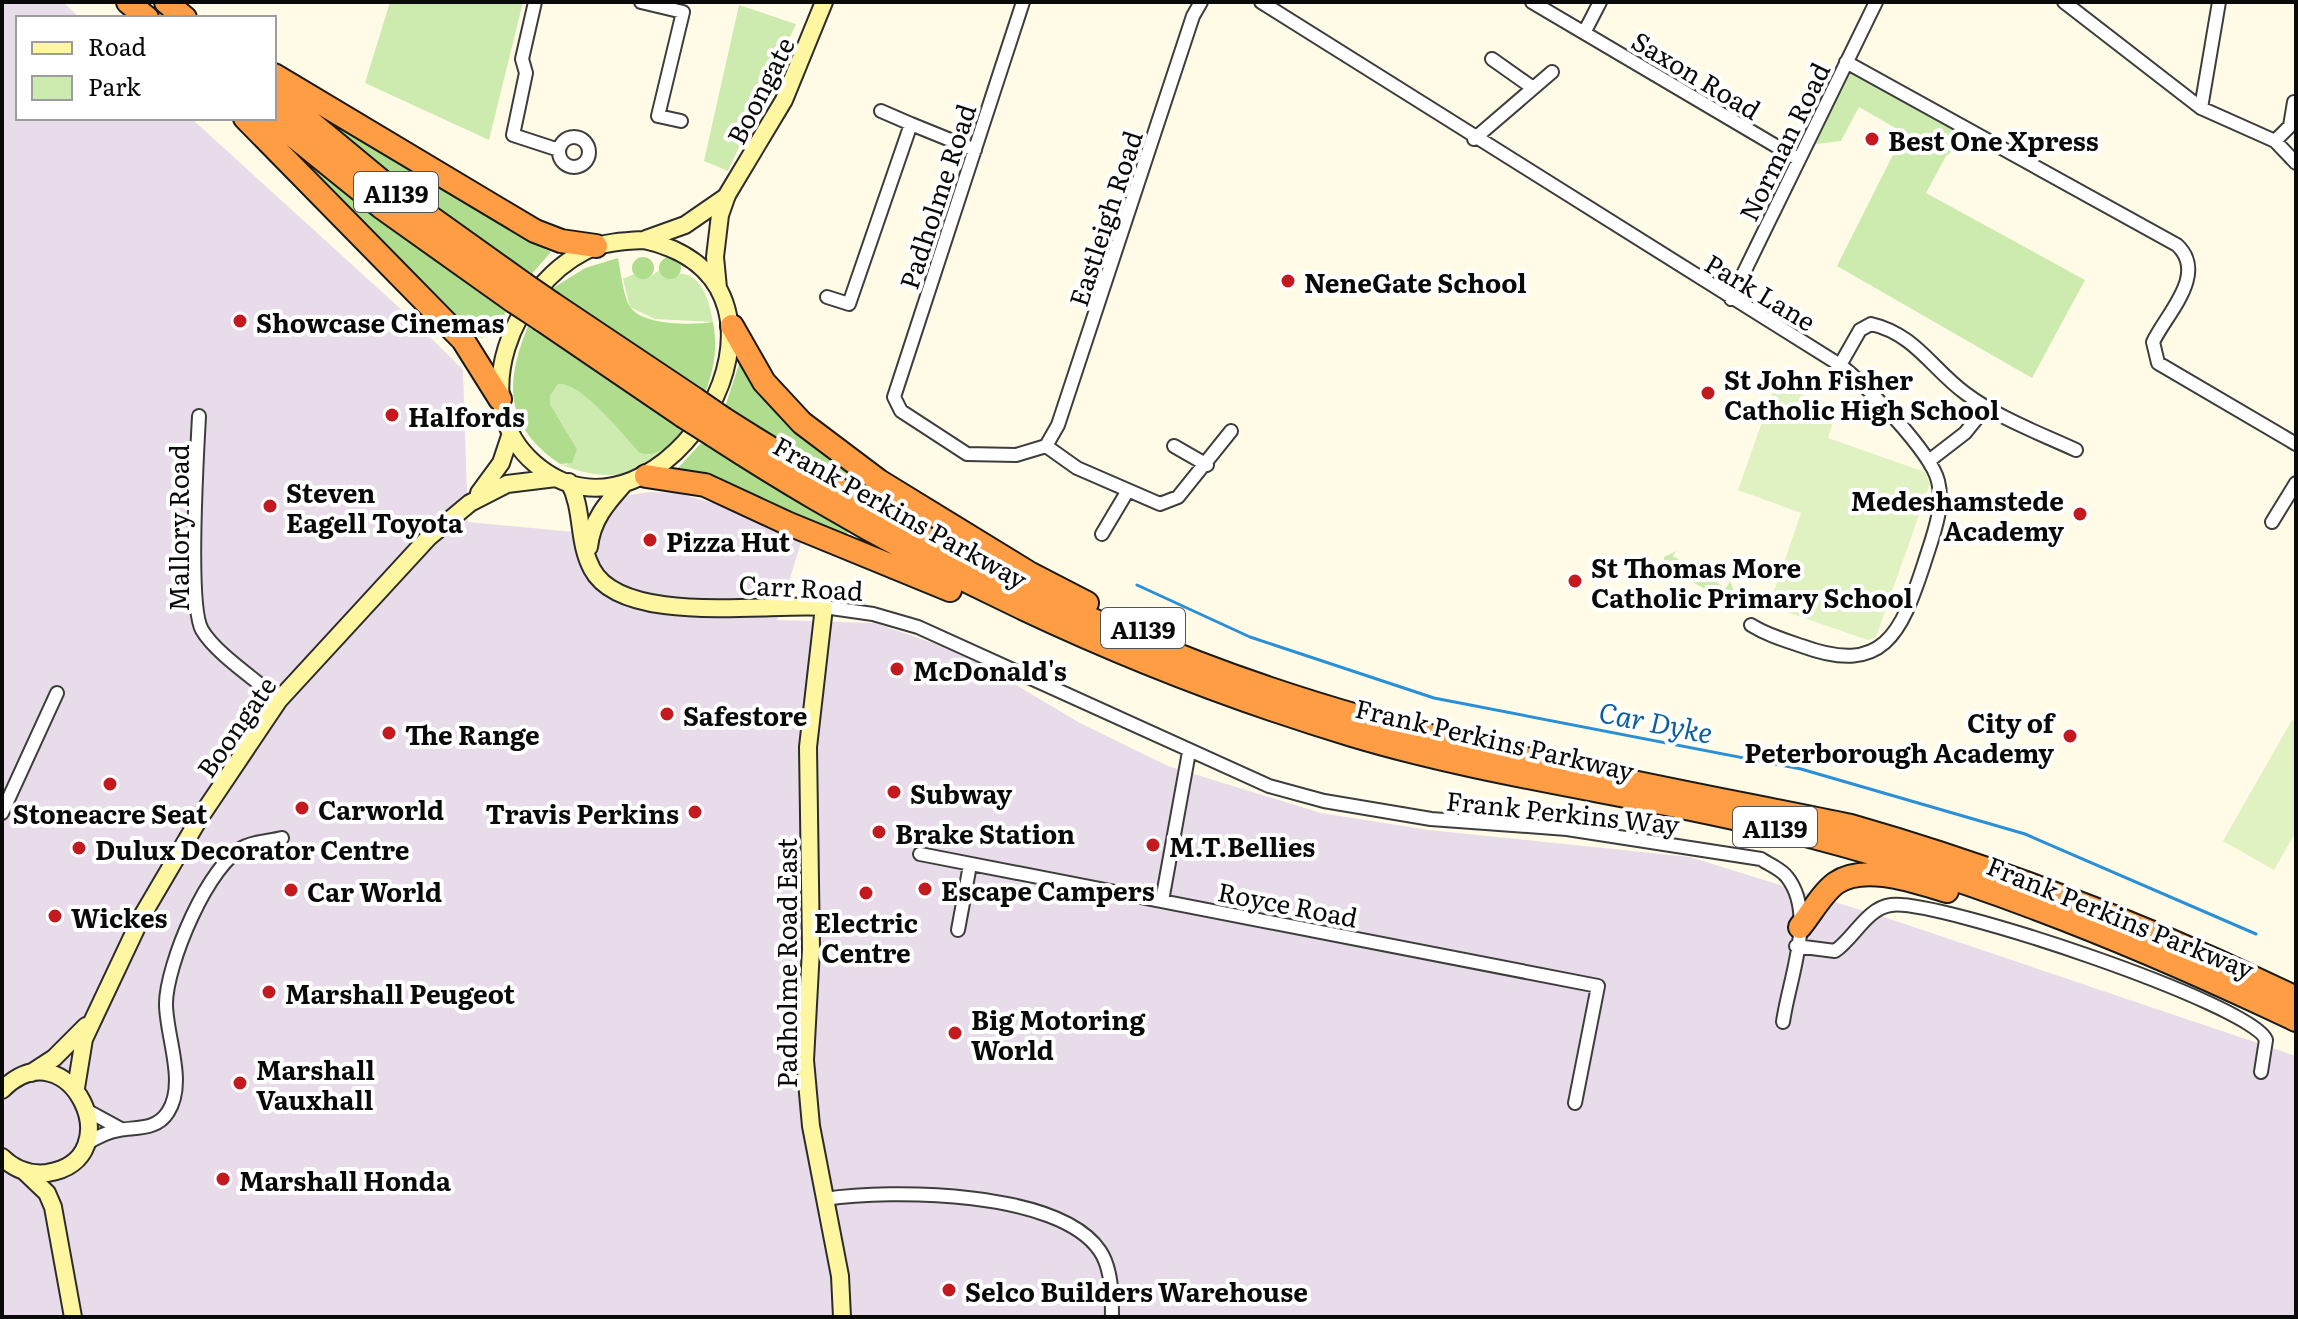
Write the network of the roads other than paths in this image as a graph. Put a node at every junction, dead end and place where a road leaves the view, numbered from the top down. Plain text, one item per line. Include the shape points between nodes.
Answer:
1 (166, 2) edge
2 (535, 2) edge
3 (641, 2) edge
4 (824, 2) edge
5 (1023, 2) edge
6 (1201, 2) edge
7 (1261, 2) edge
8 (1532, 2) edge
9 (1600, 2) edge
10 (1876, 2) edge
11 (2064, 2) edge
12 (2219, 2) edge
13 (684, 7) edge
14 (183, 16) edge
15 (1585, 31) junction
16 (1492, 59) dead end
17 (1846, 62) junction
18 (1552, 72) dead end
19 (276, 76) edge
20 (1533, 88) junction
21 (276, 94) edge
22 (2294, 102) edge
23 (2201, 108) junction
24 (881, 111) dead end
25 (247, 120) edge
26 (273, 120) edge
27 (681, 121) dead end
28 (911, 124) junction
29 (1474, 139) junction
30 (2275, 141) junction
31 (559, 150) dead end
32 (975, 150) junction
33 (1798, 159) junction
34 (2296, 163) edge
35 (727, 195) junction
36 (644, 240) junction
37 (596, 246) junction
38 (718, 288) junction
39 (519, 292) junction
40 (827, 297) dead end
41 (1731, 299) junction
42 (732, 326) junction
43 (1840, 365) junction
44 (500, 399) junction
45 (1986, 407) junction
46 (199, 416) dead end
47 (1231, 431) dead end
48 (511, 433) junction
49 (2296, 444) edge
50 (1046, 446) junction
51 (1174, 446) dead end
52 (2076, 450) dead end
53 (1930, 460) junction
54 (1207, 465) junction
55 (646, 476) junction
56 (563, 480) junction
57 (2296, 483) edge
58 (624, 484) junction
59 (1127, 492) junction
60 (470, 503) junction
61 (2272, 522) dead end
62 (1102, 534) dead end
63 (588, 556) junction
64 (932, 564) junction
65 (953, 575) junction
66 (824, 607) junction
67 (1751, 625) dead end
68 (57, 693) dead end
69 (279, 700) junction
70 (1324, 706) junction
71 (1189, 752) junction
72 (2, 813) edge
73 (282, 838) dead end
74 (920, 854) dead end
75 (970, 865) junction
76 (1162, 901) junction
77 (958, 930) dead end
78 (1798, 937) junction
79 (2141, 949) junction
80 (2296, 998) edge
81 (94, 1016) junction
82 (2296, 1020) edge
83 (1783, 1022) dead end
84 (2261, 1072) dead end
85 (30, 1074) junction
86 (5, 1082) edge
87 (76, 1088) junction
88 (1575, 1103) dead end
89 (88, 1111) junction
90 (121, 1129) junction
91 (86, 1144) junction
92 (2, 1157) edge
93 (67, 1166) junction
94 (25, 1172) junction
95 (825, 1199) junction
96 (53, 1207) junction
97 (73, 1317) edge
98 (842, 1317) edge
99 (1112, 1317) edge

1 - 14 highway
2 - 31 street via 513,135
3 - 13 street
4 - 35 street, Boongate via 799,69
5 - 32 street, Padholme Road
6 - 50 street, Eastleigh Road via 1058,425
7 - 29 street, Park Lane
8 - 15 street, Saxon Road
9 - 15 street
10 - 17 street, Norman Road
11 - 23 street
12 - 23 street
13 - 27 street via 658,116
15 - 33 street, Saxon Road
16 - 20 street
17 - 33 street, Norman Road
17 - 49 street via 2177,245 2188,260 2189,279 2153,342 2158,363
18 - 20 street
19 - 37 highway, A1139 via 535,231
20 - 29 street
21 - 39 highway, A1139
22 - 30 street via 2290,126
23 - 30 street
24 - 28 street
25 - 44 highway, A1139 via 463,340
26 - 39 highway, A1139 via 381,207
28 - 32 street
28 - 40 street via 849,304
29 - 41 street, Park Lane
30 - 34 street
32 - 50 street, Padholme Road via 896,387 896,405 967,454 1016,455
33 - 41 street, Norman Road
35 - 36 street, Boongate via 685,225
35 - 38 street, Boongate via 716,236
36 - 37 street
36 - 38 street via 679,252
37 - 44 street via 558,269 531,299 504,355
38 - 42 street
39 - 64 highway, Frank Perkins Parkway / A1139, bridge via 718,427 813,476
41 - 43 street, Park Lane
42 - 55 street via 728,362 706,413 674,453
42 - 70 highway, A1139 via 764,382 802,423 879,481 1029,573 1108,613 1274,680
43 - 45 street via 1860,330 1871,324 1884,327 1930,357 1962,391
43 - 53 street, Park Lane
44 - 48 street
45 - 52 street
45 - 53 street via 1965,433
46 - 69 street, Mallory Road via 200,628
47 - 54 street
48 - 56 street via 534,463
48 - 60 street, Boongate via 501,463
50 - 59 street
51 - 54 street
53 - 67 street, Park Lane via 1940,509 1910,603 1888,642 1867,654 1838,657
54 - 59 street via 1178,497 1160,504
55 - 58 street
55 - 64 highway, A1139 via 705,485 789,524
56 - 58 street via 592,486
56 - 60 street, Boongate via 507,484
56 - 63 street, Carr Road via 579,507 581,541
57 - 61 street
58 - 63 street via 591,528
59 - 62 street
60 - 69 street, Boongate via 429,537
63 - 66 street, Carr Road via 604,586 634,601 674,607
64 - 65 highway, Frank Perkins Parkway / A1139
64 - 65 highway, A1139
65 - 70 highway, Frank Perkins Parkway / A1139 via 1012,586 1185,658
65 - 79 highway, Frank Perkins Parkway / A1139 via 991,608 1038,618 1234,697 1356,736 1835,842 2019,900
66 - 71 street, Carr Road via 918,627
66 - 95 street, Padholme Road East via 808,747 811,949 805,1060
68 - 72 street
69 - 81 street, Boongate via 142,916
70 - 80 highway, Frank Perkins Parkway / A1139 via 1456,744 1904,841 2033,883
71 - 76 street
71 - 78 street, Frank Perkins Way via 1269,786 1324,801 1431,819 1567,829 1761,859 1785,874 1799,896
73 - 90 street via 245,846 231,857 196,908 177,947 167,985 174,1099 161,1121
74 - 75 street, Royce Road
75 - 76 street, Royce Road
75 - 77 street
76 - 88 street, Royce Road via 1598,986
78 - 79 highway via 1835,884 1871,875 1933,887
78 - 83 street, Frank Perkins Way
78 - 84 street via 1835,951 1887,905 1912,904 1979,919 2145,977 2253,1024 2266,1040
79 - 82 highway, Frank Perkins Parkway / A1139
81 - 85 street, Boongate via 76,1038
81 - 87 street, Boongate
85 - 86 street, Boongate
85 - 87 street via 55,1075
87 - 89 street
89 - 90 street
89 - 91 street
90 - 91 street
91 - 93 street
92 - 94 street
93 - 94 street via 54,1172
93 - 96 street
94 - 96 street
95 - 98 street, Padholme Road East
95 - 99 street via 901,1192 1005,1204 1064,1221 1101,1253
96 - 97 street

